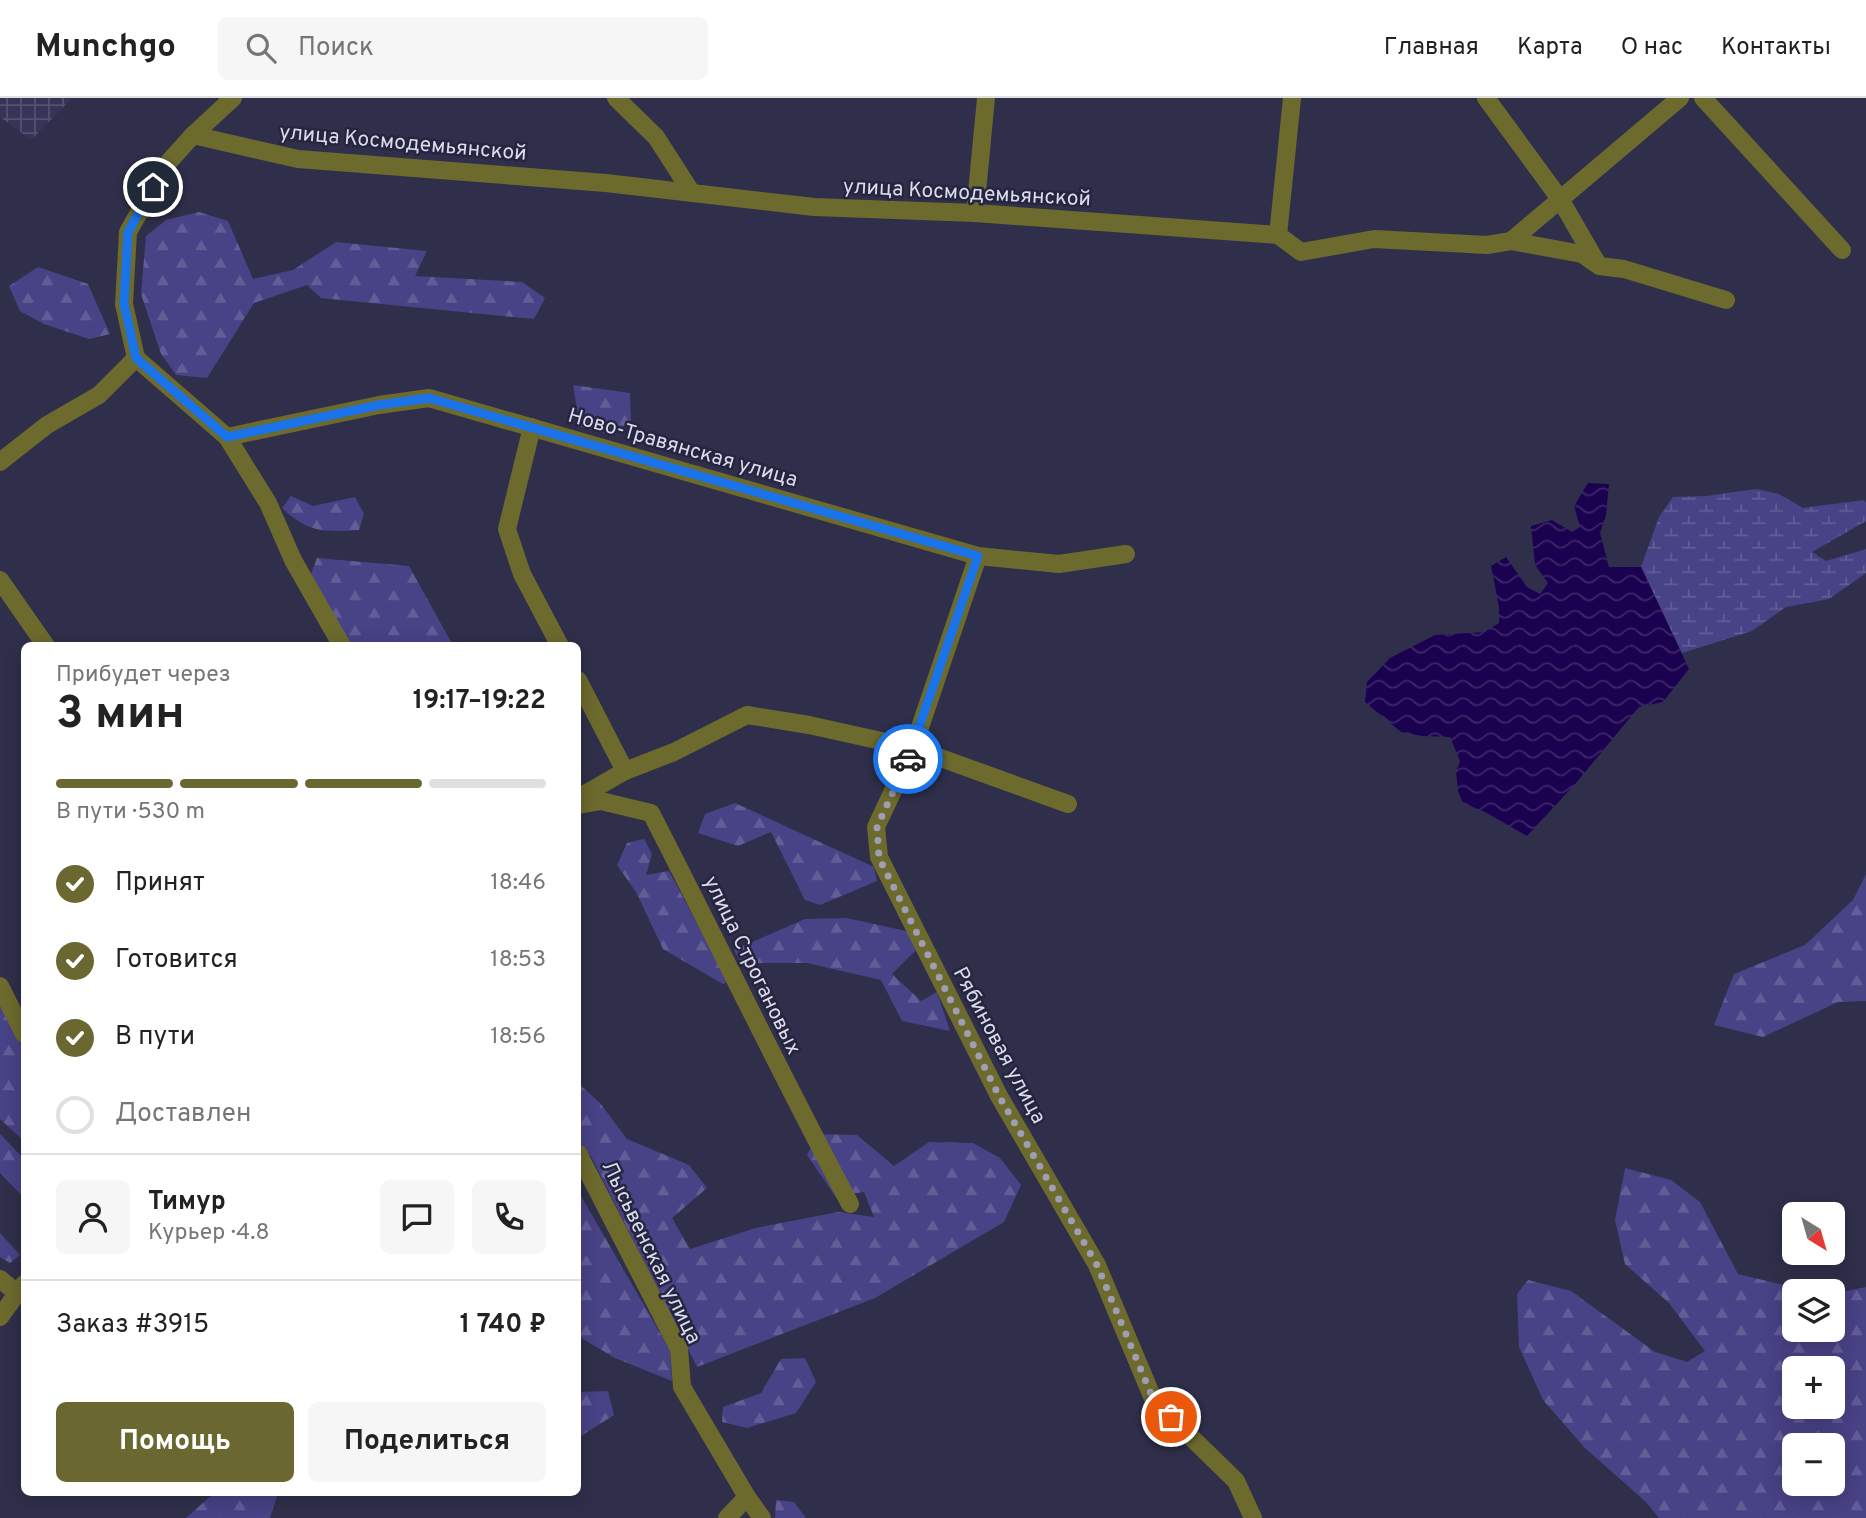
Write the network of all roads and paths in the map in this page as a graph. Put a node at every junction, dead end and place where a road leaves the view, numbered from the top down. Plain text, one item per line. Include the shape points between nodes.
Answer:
1 (233, 98) edge
2 (616, 98) edge
3 (986, 98) edge
4 (1292, 98) edge
5 (1486, 98) edge
6 (1680, 98) edge
7 (1703, 98) edge
8 (193, 135) junction
9 (692, 193) junction
10 (1559, 199) junction
11 (975, 213) junction
12 (1278, 236) junction
13 (1511, 241) junction
14 (1842, 250) dead end
15 (1599, 266) junction
16 (1726, 300) dead end
17 (136, 358) junction
18 (533, 427) junction
19 (227, 437) junction
20 (0, 462) edge
21 (1126, 554) dead end
22 (978, 556) junction
23 (0, 580) edge
24 (44, 642) edge
25 (340, 642) edge
26 (558, 642) edge
27 (581, 686) edge
28 (913, 748) junction
29 (625, 771) junction
30 (581, 796) edge
31 (581, 804) edge
32 (1068, 804) dead end
33 (0, 986) edge
34 (21, 1028) edge
35 (581, 1159) edge
36 (850, 1204) dead end
37 (0, 1279) edge
38 (21, 1289) edge
39 (0, 1317) edge
40 (747, 1497) junction
41 (727, 1518) edge
42 (762, 1518) edge
43 (1253, 1518) edge

1 - 8 street
2 - 9 street via 656,137
3 - 11 street
4 - 12 street
5 - 10 street
6 - 10 street
7 - 14 street
8 - 9 street, улица Космодемьянской via 298,159
8 - 17 street via 166,165 128,232 124,304
9 - 11 street, улица Космодемьянской via 814,207
10 - 13 street
10 - 15 street
11 - 12 street, улица Космодемьянской
12 - 13 street, улица Космодемьянской via 1301,252 1374,239 1487,245
13 - 15 street, улица Космодемьянской via 1582,254
15 - 16 street, улица Космодемьянской via 1624,269
17 - 19 street
17 - 20 street via 99,395 47,425
18 - 19 street, Ново-Травянская улица via 429,398
18 - 22 street, Ново-Травянская улица
18 - 26 street via 507,529 522,574
19 - 25 street via 268,503 293,560
21 - 22 street, Ново-Травянская улица via 1059,564
22 - 28 street, Рябиновая улица
23 - 24 street
27 - 29 street
28 - 29 street via 747,715
28 - 32 street
28 - 43 street, Рябиновая улица via 877,827 879,858 999,1096 1097,1265 1154,1401 1236,1481
29 - 30 street
31 - 36 street, улица Строгановых via 601,800 651,813
33 - 34 street
35 - 40 street, Лысьвенская улица via 679,1349 682,1387
37 - 38 street
38 - 39 street
40 - 41 street
40 - 42 street, Лысьвенская улица

